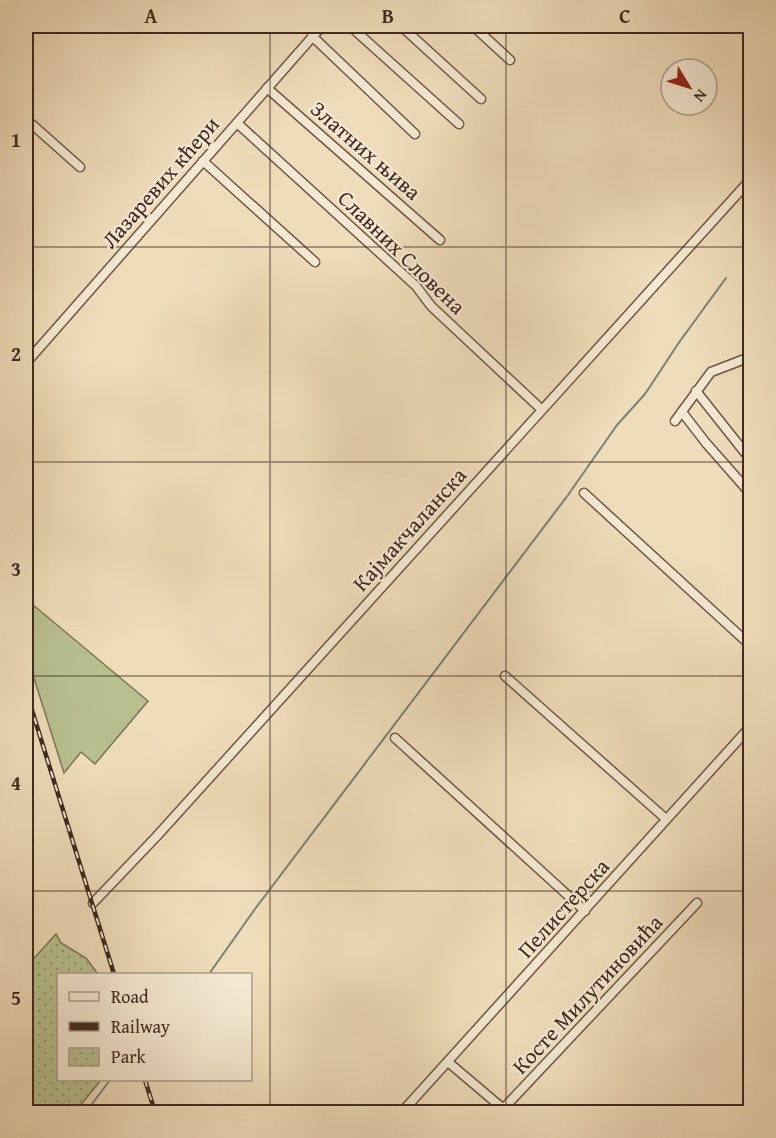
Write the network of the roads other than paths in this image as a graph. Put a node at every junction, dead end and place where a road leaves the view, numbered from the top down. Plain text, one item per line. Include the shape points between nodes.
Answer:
1 (321, 26) edge
2 (350, 26) edge
3 (400, 26) edge
4 (473, 26) edge
5 (312, 36) junction
6 (510, 60) dead end
7 (267, 88) junction
8 (481, 99) dead end
9 (26, 119) edge
10 (237, 123) junction
11 (459, 124) dead end
12 (415, 134) dead end
13 (203, 161) junction
14 (80, 167) dead end
15 (750, 180) edge
16 (440, 240) dead end
17 (315, 262) dead end
18 (750, 357) edge
19 (26, 363) edge
20 (696, 392) junction
21 (541, 409) junction
22 (682, 412) junction
23 (675, 422) dead end
24 (750, 459) edge
25 (584, 493) dead end
26 (750, 493) edge
27 (750, 645) edge
28 (505, 676) dead end
29 (750, 727) edge
30 (395, 738) dead end
31 (666, 819) junction
32 (93, 903) dead end
33 (697, 903) dead end
34 (585, 911) junction
35 (448, 1062) junction
36 (505, 1111) edge
37 (402, 1113) edge

1 - 5 street, Лазаревих кћери
2 - 11 street
3 - 8 street
4 - 6 street
5 - 7 street, Лазаревих кћери
5 - 12 street
7 - 10 street, Лазаревих кћери
7 - 16 street, Златних њива
9 - 14 street
10 - 13 street, Лазаревих кћери
10 - 21 street, Славних Словена via 416,286 431,306
13 - 17 street
13 - 19 street, Лазаревих кћери
15 - 21 street, Кајмакчаланска
18 - 20 street via 711,372
20 - 22 street
20 - 24 street
21 - 32 street, Кајмакчаланска
22 - 23 street
22 - 26 street
25 - 27 street
28 - 31 street
29 - 31 street, Пелистерска
30 - 34 street
31 - 34 street, Пелистерска
33 - 36 street, Косте Милутиновића
34 - 35 street, Пелистерска
35 - 36 street
35 - 37 street, Пелистерска

